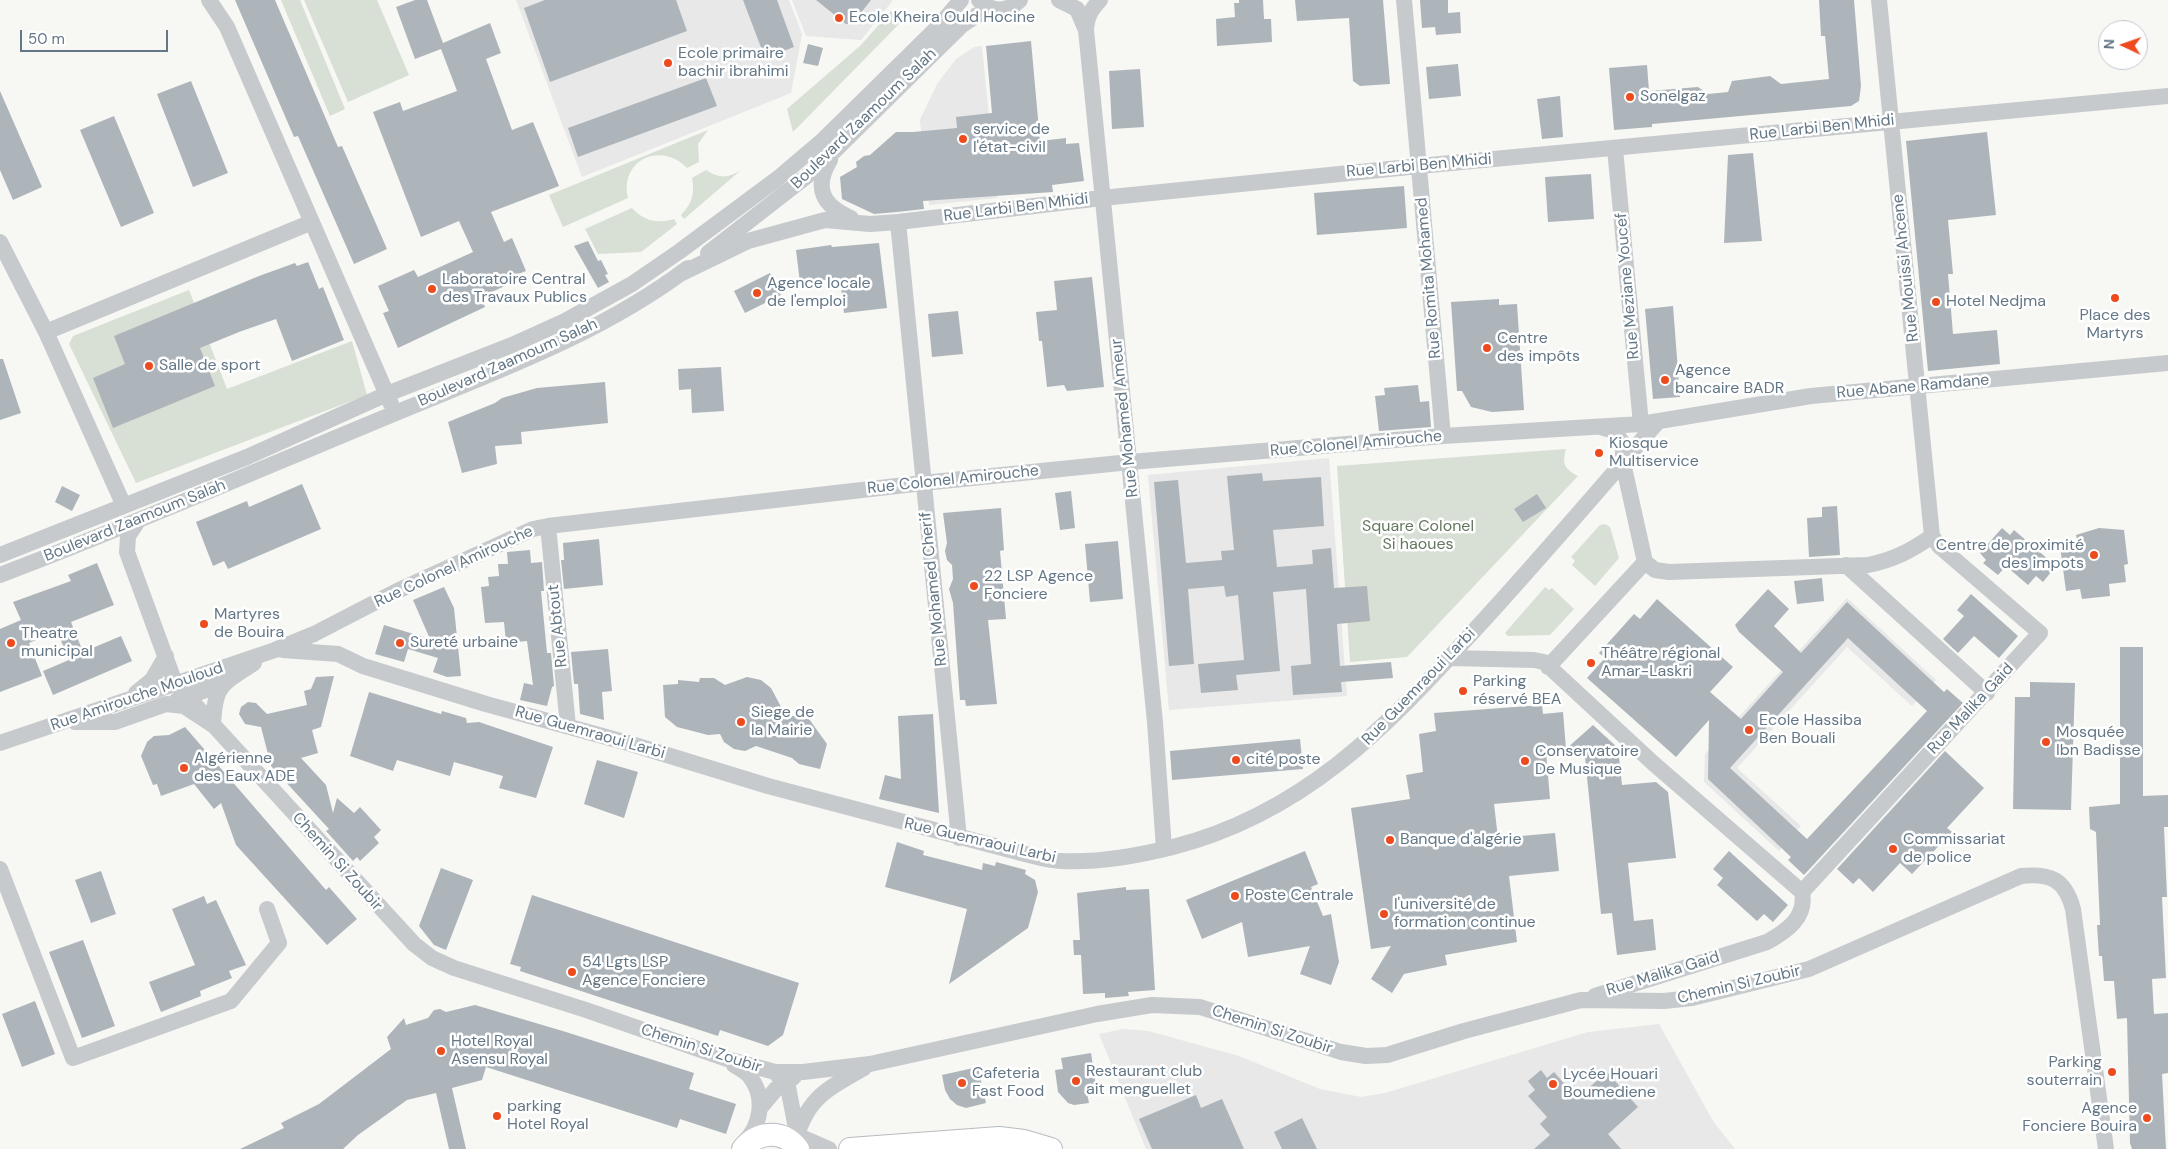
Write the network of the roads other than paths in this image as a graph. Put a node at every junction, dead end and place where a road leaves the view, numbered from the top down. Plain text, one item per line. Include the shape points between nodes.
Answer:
1 (209, 0) edge
2 (961, 0) edge
3 (978, 0) edge
4 (1099, 0) edge
5 (1404, 0) edge
6 (1879, 0) edge
7 (1066, 3) edge
8 (1015, 4) edge
9 (1086, 30) junction
10 (2168, 96) edge
11 (1891, 121) junction
12 (1615, 149) junction
13 (834, 152) junction
14 (1418, 166) junction
15 (1102, 198) junction
16 (858, 221) junction
17 (312, 222) junction
18 (898, 222) junction
19 (0, 242) edge
20 (680, 274) junction
21 (46, 332) junction
22 (2168, 363) edge
23 (1918, 387) junction
24 (387, 394) junction
25 (395, 413) junction
26 (1659, 421) junction
27 (1642, 424) junction
28 (1598, 426) junction
29 (1443, 436) junction
30 (1130, 462) junction
31 (1623, 463) junction
32 (923, 483) junction
33 (124, 506) junction
34 (138, 521) junction
35 (548, 526) junction
36 (1932, 536) junction
37 (0, 555) edge
38 (1645, 562) junction
39 (1846, 565) junction
40 (0, 575) edge
41 (275, 650) junction
42 (166, 656) junction
43 (1450, 658) junction
44 (1548, 667) junction
45 (175, 683) junction
46 (221, 685) junction
47 (1987, 693) junction
48 (187, 697) junction
49 (123, 702) junction
50 (166, 704) junction
51 (66, 722) junction
52 (213, 725) junction
53 (568, 726) junction
54 (0, 743) edge
55 (959, 838) junction
56 (1164, 849) junction
57 (0, 869) edge
58 (1800, 889) junction
59 (267, 909) dead end
60 (1581, 1000) junction
61 (726, 1059) junction
62 (870, 1064) junction
63 (780, 1077) junction
64 (760, 1108) junction
65 (745, 1143) edge
66 (798, 1144) edge
67 (829, 1149) edge
68 (850, 1149) edge
69 (1051, 1149) edge
70 (2106, 1149) edge

1 - 17 street via 227,26
2 - 24 street, Boulevard Zaamoum Salah via 939,26 823,140 680,252 632,284 565,321
3 - 8 street via 984,6
4 - 7 street via 1085,6
4 - 9 street via 1090,11
5 - 14 street, Rue Romita Mohamed
6 - 11 street, Rue Mouissi Ahcene
7 - 9 street, Rue Mohamed Ameur via 1080,13
8 - 13 street, Boulevard Zaamoum Salah via 978,14 962,25
9 - 15 street, Rue Mohamed Ameur
10 - 11 street, Rue Larbi Ben Mhidi
11 - 12 street, Rue Larbi Ben Mhidi
11 - 23 street, Rue Mouissi Ahcene
12 - 14 street, Rue Larbi Ben Mhidi
12 - 27 street, Rue Meziane Youcef
13 - 16 street via 822,175 823,196 838,213
13 - 20 street, Boulevard Zaamoum Salah via 775,203
14 - 15 street, Rue Larbi Ben Mhidi
14 - 29 street, Rue Romita Mohamed
15 - 18 street, Rue Larbi Ben Mhidi
15 - 30 street, Rue Mohamed Ameur
16 - 18 street, Rue Larbi Ben Mhidi via 870,224
16 - 20 street, Rue Larbi Ben Mhidi via 825,220 779,231 748,241
17 - 21 street
17 - 24 street
18 - 32 street, Rue Mohamed Cherif
19 - 21 street
20 - 25 street, Boulevard Zaamoum Salah via 584,332
21 - 33 street
22 - 23 street, Rue Abane Ramdane
23 - 26 street, Rue Abane Ramdane via 1802,398
23 - 36 street, Rue Mouissi Ahcene
24 - 25 street
24 - 33 street, Boulevard Zaamoum Salah via 247,457
25 - 34 street, Boulevard Zaamoum Salah
26 - 27 street, Rue Colonel Amirouche
26 - 31 street, Rue Guemraoui Larbi
27 - 28 street, Rue Colonel Amirouche
28 - 29 street, Rue Colonel Amirouche
28 - 31 street via 1619,436 1624,452
29 - 30 street, Rue Colonel Amirouche
30 - 32 street, Rue Colonel Amirouche
30 - 56 street, Rue Mohamed Ameur
31 - 38 street
31 - 43 street, Rue Guemraoui Larbi
32 - 35 street, Rue Colonel Amirouche
32 - 55 street, Rue Mohamed Cherif
33 - 37 street, Boulevard Zaamoum Salah
34 - 40 street, Boulevard Zaamoum Salah
34 - 42 street via 128,536 127,552
35 - 41 street, Rue Colonel Amirouche via 533,529
35 - 53 street, Rue Abtout
36 - 39 street via 1912,551 1888,561
36 - 47 street, Rue Malika Gaid via 2040,634
38 - 39 street via 1655,570 1669,572
38 - 44 street
39 - 47 street
41 - 45 street, Rue Amirouche Mouloud
41 - 46 street
41 - 53 street, Rue Guemraoui Larbi via 338,654 372,669
42 - 45 street
42 - 49 street via 152,680
43 - 44 street via 1539,661
43 - 56 street, Rue Guemraoui Larbi via 1372,738 1284,803 1227,830
44 - 58 street via 1653,763
45 - 48 street, Chemin Si Zoubir
45 - 49 street, Rue Amirouche Mouloud
46 - 48 street
46 - 52 street via 215,700
47 - 58 street, Rue Malika Gaid
48 - 50 street
48 - 52 street, Chemin Si Zoubir
49 - 51 street, Rue Amirouche Mouloud
50 - 51 street via 115,722
50 - 52 street via 184,706
51 - 54 street, Rue Amirouche Mouloud
52 - 61 street, Chemin Si Zoubir via 371,899 432,958
53 - 55 street, Rue Guemraoui Larbi via 768,786
55 - 56 street, Rue Guemraoui Larbi via 1060,861 1128,857
57 - 59 street via 73,1058 232,1002 279,943
58 - 60 street, Rue Malika Gaid via 1804,901 1801,913 1785,932 1767,942
60 - 62 street, Chemin Si Zoubir via 1387,1055 1341,1052 1200,1007 1152,1005
60 - 70 street, Chemin Si Zoubir via 1692,998 1809,969 2021,876 2040,874 2055,880 2068,892
61 - 63 street, Chemin Si Zoubir
61 - 64 street via 750,1076 759,1094
62 - 63 street, Chemin Si Zoubir
62 - 66 street via 836,1083 808,1107
63 - 64 street
63 - 66 street via 791,1096
64 - 65 street
65 - 66 main road via 769,1134
66 - 67 street via 809,1142
68 - 69 main road via 999,1138

